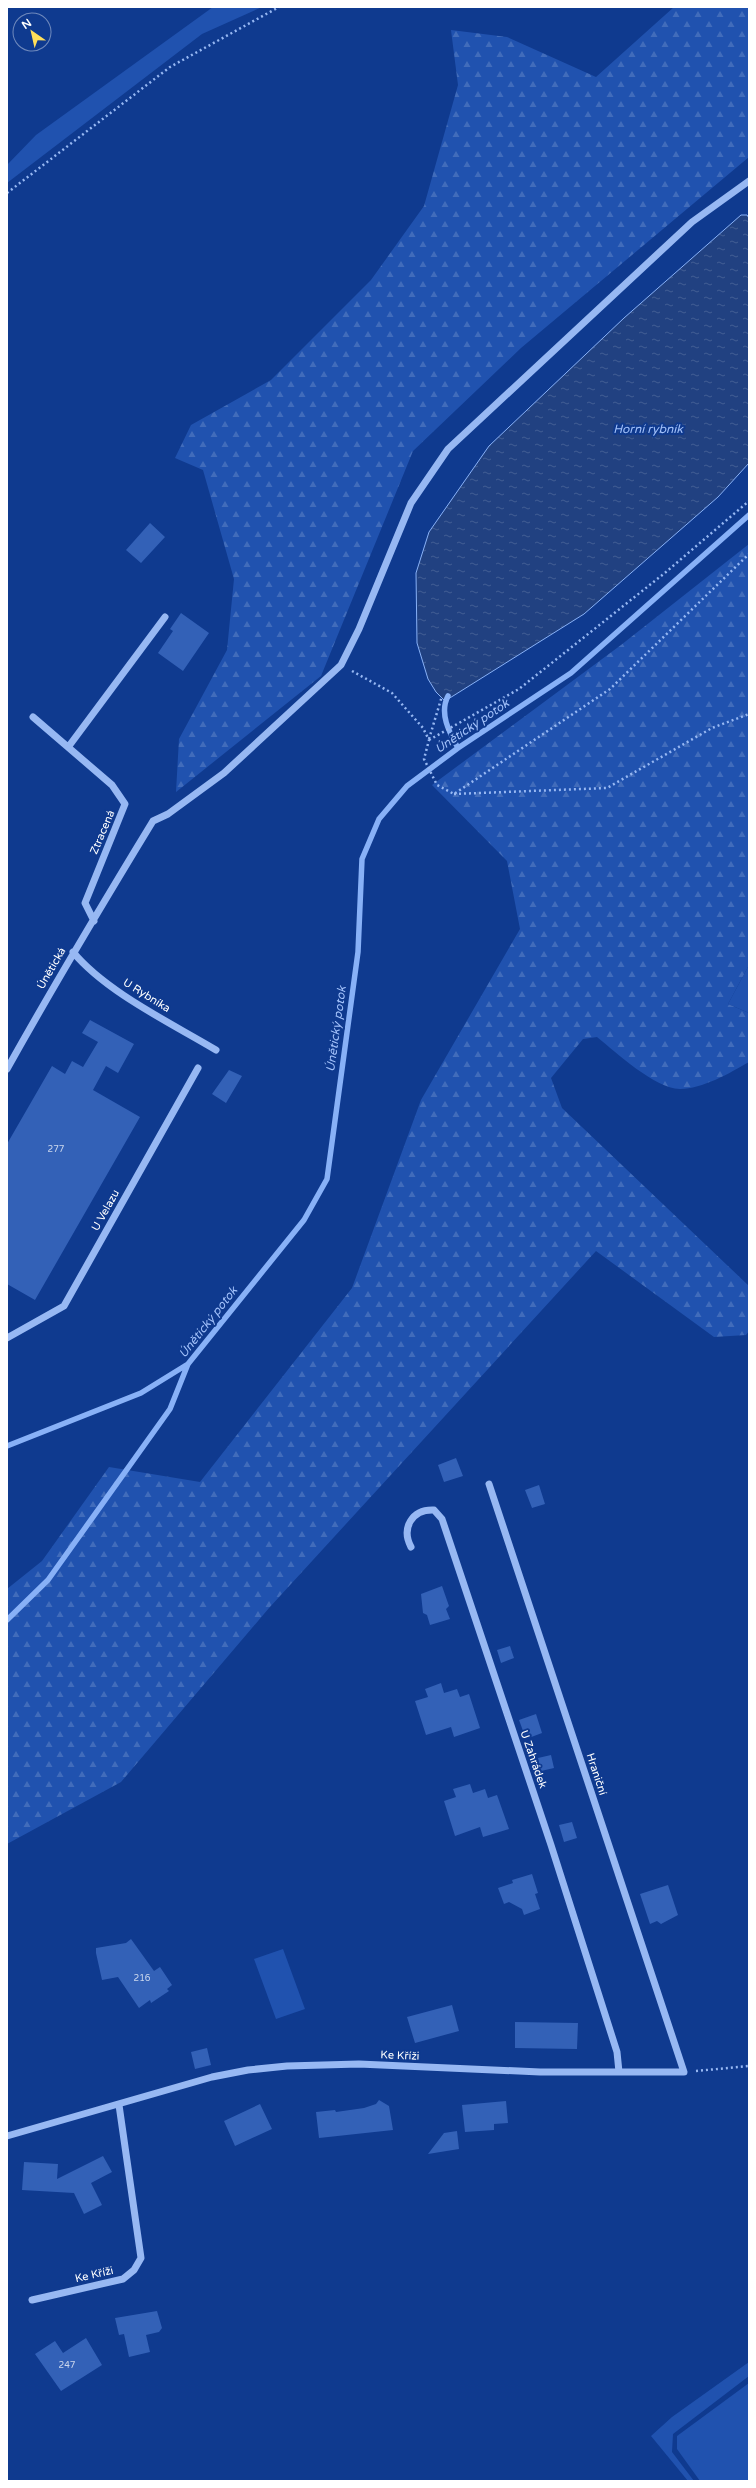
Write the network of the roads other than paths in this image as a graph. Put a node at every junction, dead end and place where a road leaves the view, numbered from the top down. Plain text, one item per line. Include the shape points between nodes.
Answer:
1 (749, 181) edge
2 (165, 617) dead end
3 (33, 717) dead end
4 (69, 746) junction
5 (94, 921) junction
6 (73, 952) junction
7 (216, 1050) dead end
8 (7, 1068) edge
9 (198, 1068) dead end
10 (7, 1338) edge
11 (489, 1484) dead end
12 (411, 1547) dead end
13 (619, 2072) junction
14 (684, 2072) joint
15 (119, 2104) junction
16 (7, 2136) edge
17 (32, 2300) dead end

1 - 5 street, Únětická via 692,222 448,449 411,503 359,629 341,665 224,773 153,822
2 - 4 street
3 - 4 street, Ztracená
4 - 5 street, Ztracená via 112,785 125,804 86,903
5 - 6 street, Únětická
6 - 7 street, U Rybníka via 116,989
6 - 8 street, Únětická
9 - 10 street, U Velazu via 64,1306
11 - 14 street, Hraniční
12 - 13 street, U Zahrádek via 406,1538 406,1527 414,1516 425,1510 434,1510 442,1519 551,1845 618,2052
13 - 14 street, Ke Kříži
13 - 15 street, Ke Kříži via 540,2072 359,2064 287,2066 212,2077
15 - 16 street, Ke Kříži
15 - 17 street, Ke Kříži via 141,2258 134,2270 123,2278

